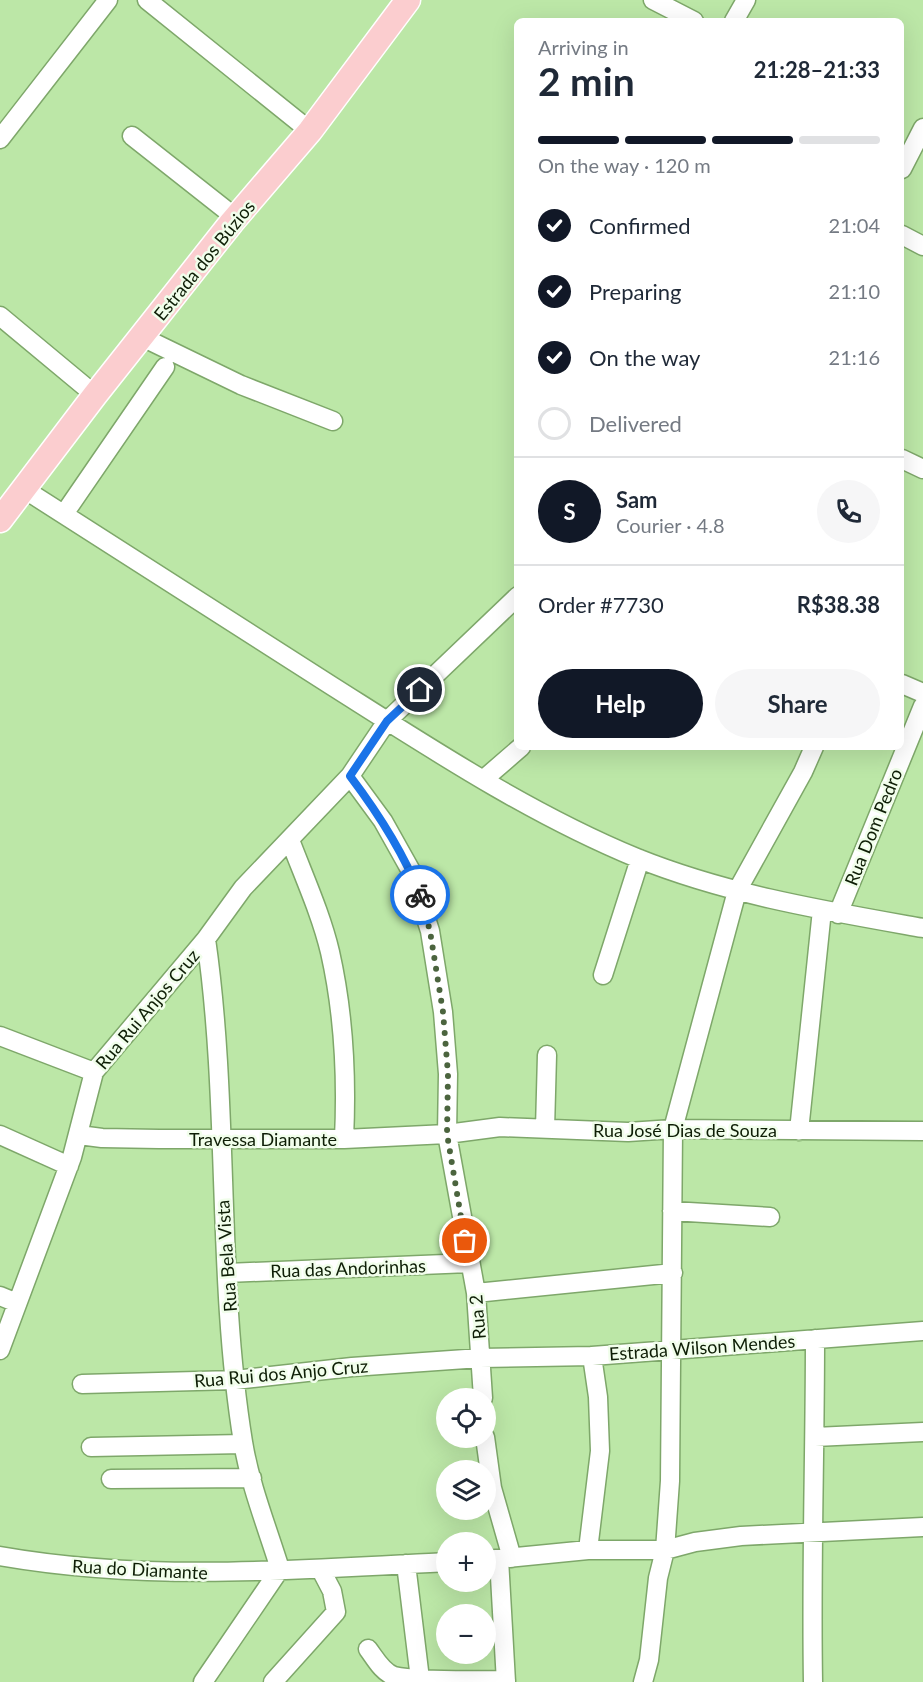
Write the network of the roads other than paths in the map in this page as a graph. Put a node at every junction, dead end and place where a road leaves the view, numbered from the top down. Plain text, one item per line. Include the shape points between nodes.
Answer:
1 (108, 0) edge
2 (147, 0) edge
3 (408, 0) edge
4 (653, 0) edge
5 (746, 0) edge
6 (688, 18) edge
7 (736, 18) edge
8 (923, 128) edge
9 (310, 131) junction
10 (132, 136) dead end
11 (0, 139) edge
12 (907, 144) edge
13 (904, 159) edge
14 (236, 218) junction
15 (904, 237) edge
16 (923, 246) edge
17 (0, 316) edge
18 (142, 337) junction
19 (165, 367) dead end
20 (95, 395) junction
21 (333, 421) dead end
22 (904, 460) edge
23 (923, 470) edge
24 (24, 489) junction
25 (64, 514) junction
26 (0, 520) edge
27 (514, 600) edge
28 (904, 685) edge
29 (923, 693) edge
30 (923, 706) edge
31 (387, 721) junction
32 (904, 748) edge
33 (518, 750) edge
34 (813, 750) edge
35 (903, 750) edge
36 (350, 776) junction
37 (484, 779) junction
38 (290, 840) junction
39 (640, 859) junction
40 (737, 891) junction
41 (830, 912) junction
42 (923, 928) edge
43 (206, 939) junction
44 (603, 975) dead end
45 (0, 1036) edge
46 (547, 1055) dead end
47 (94, 1072) junction
48 (545, 1129) junction
49 (673, 1129) junction
50 (799, 1131) junction
51 (923, 1131) edge
52 (447, 1134) junction
53 (0, 1135) edge
54 (79, 1135) junction
55 (221, 1139) junction
56 (344, 1139) junction
57 (69, 1166) junction
58 (672, 1211) junction
59 (770, 1217) dead end
60 (469, 1263) junction
61 (227, 1273) junction
62 (673, 1273) junction
63 (476, 1293) junction
64 (0, 1296) edge
65 (17, 1303) junction
66 (923, 1331) edge
67 (815, 1339) junction
68 (0, 1350) edge
69 (673, 1350) junction
70 (592, 1356) junction
71 (480, 1358) junction
72 (235, 1380) junction
73 (82, 1384) dead end
74 (482, 1388) edge
75 (923, 1432) edge
76 (815, 1437) junction
77 (243, 1444) junction
78 (91, 1447) dead end
79 (487, 1448) edge
80 (111, 1479) dead end
81 (252, 1479) junction
82 (923, 1527) edge
83 (813, 1531) junction
84 (588, 1550) junction
85 (665, 1550) junction
86 (0, 1556) edge
87 (499, 1559) edge
88 (436, 1563) edge
89 (406, 1564) junction
90 (280, 1569) junction
91 (321, 1570) junction
92 (368, 1649) dead end
93 (420, 1679) junction
94 (506, 1681) edge
95 (202, 1682) edge
96 (273, 1682) edge
97 (643, 1682) edge
98 (813, 1682) edge

1 - 11 street
2 - 9 street
3 - 9 main road, Estrada dos Búzios
4 - 6 street
5 - 7 street
8 - 12 street
9 - 14 main road, Estrada dos Búzios
10 - 14 street
12 - 13 street
14 - 18 main road, Estrada dos Búzios
15 - 16 street
17 - 20 street
18 - 20 main road, Estrada dos Búzios
18 - 21 street via 241,385
19 - 25 street
20 - 24 main road, Estrada dos Búzios
22 - 23 street
24 - 25 street
24 - 26 main road, Estrada dos Búzios
25 - 31 street
27 - 31 street, Rua Rui Anjos Cruz
28 - 29 street
30 - 32 street, Rua Dom Pedro
31 - 36 street, Rua Rui Anjos Cruz
31 - 37 street
33 - 37 street
34 - 40 street
35 - 41 street, Rua Dom Pedro
36 - 38 street, Rua Rui Anjos Cruz
36 - 52 street, Rua 2 via 383,820 411,871 430,931 443,1012
37 - 39 street via 584,834
38 - 43 street, Rua Rui Anjos Cruz via 243,888
38 - 56 street via 329,950 338,995 346,1084
39 - 40 street
39 - 44 street
40 - 41 street
40 - 49 street
41 - 42 street
41 - 50 street, Rua Dom Pedro
43 - 47 street, Rua Rui Anjos Cruz
43 - 55 street, Rua Bela Vista via 214,994
45 - 47 street
46 - 48 street
47 - 54 street, Rua Rui Anjos Cruz
48 - 49 street, Rua José Dias de Souza
48 - 52 street, Rua José Dias de Souza via 500,1127
49 - 50 street, Rua José Dias de Souza
49 - 58 street
50 - 51 street, Rua José Dias de Souza
52 - 56 street, Travessa Diamante
52 - 60 street, Rua 2
53 - 57 street
54 - 55 street, Travessa Diamante
54 - 57 street, Rua Rui Anjos Cruz
55 - 56 street, Travessa Diamante
55 - 61 street, Rua Bela Vista
57 - 65 street, Rua Rui Anjos Cruz
58 - 59 street
58 - 62 street
60 - 61 street, Rua das Andorinhas
60 - 63 street, Rua 2
61 - 72 street, Rua Bela Vista
62 - 63 street
62 - 69 street
63 - 71 street, Rua 2
64 - 65 street
65 - 68 street, Rua Rui Anjos Cruz
66 - 67 street, Estrada Wilson Mendes
67 - 69 street, Estrada Wilson Mendes
67 - 76 street
69 - 70 street, Estrada Wilson Mendes
69 - 85 street
70 - 71 street, Estrada Wilson Mendes
70 - 84 street via 600,1451
71 - 72 street, Rua Rui dos Anjo Cruz via 352,1366
71 - 74 street, Rua 2
72 - 73 street, Rua Rui dos Anjo Cruz
72 - 77 street, Rua Bela Vista
75 - 76 street
76 - 83 street
77 - 78 street
77 - 81 street, Rua Bela Vista
79 - 87 street
80 - 81 street
81 - 90 street, Rua Bela Vista
82 - 83 street
83 - 85 street via 695,1542
83 - 98 street
84 - 85 street
84 - 87 street
85 - 97 street
86 - 90 street, Rua do Diamante via 132,1571
87 - 94 street
88 - 89 street, Rua do Diamante
89 - 91 street, Rua do Diamante
89 - 93 street
90 - 91 street, Rua do Diamante
90 - 95 street
91 - 96 street via 332,1591 336,1612
92 - 93 street via 392,1676
93 - 94 street

